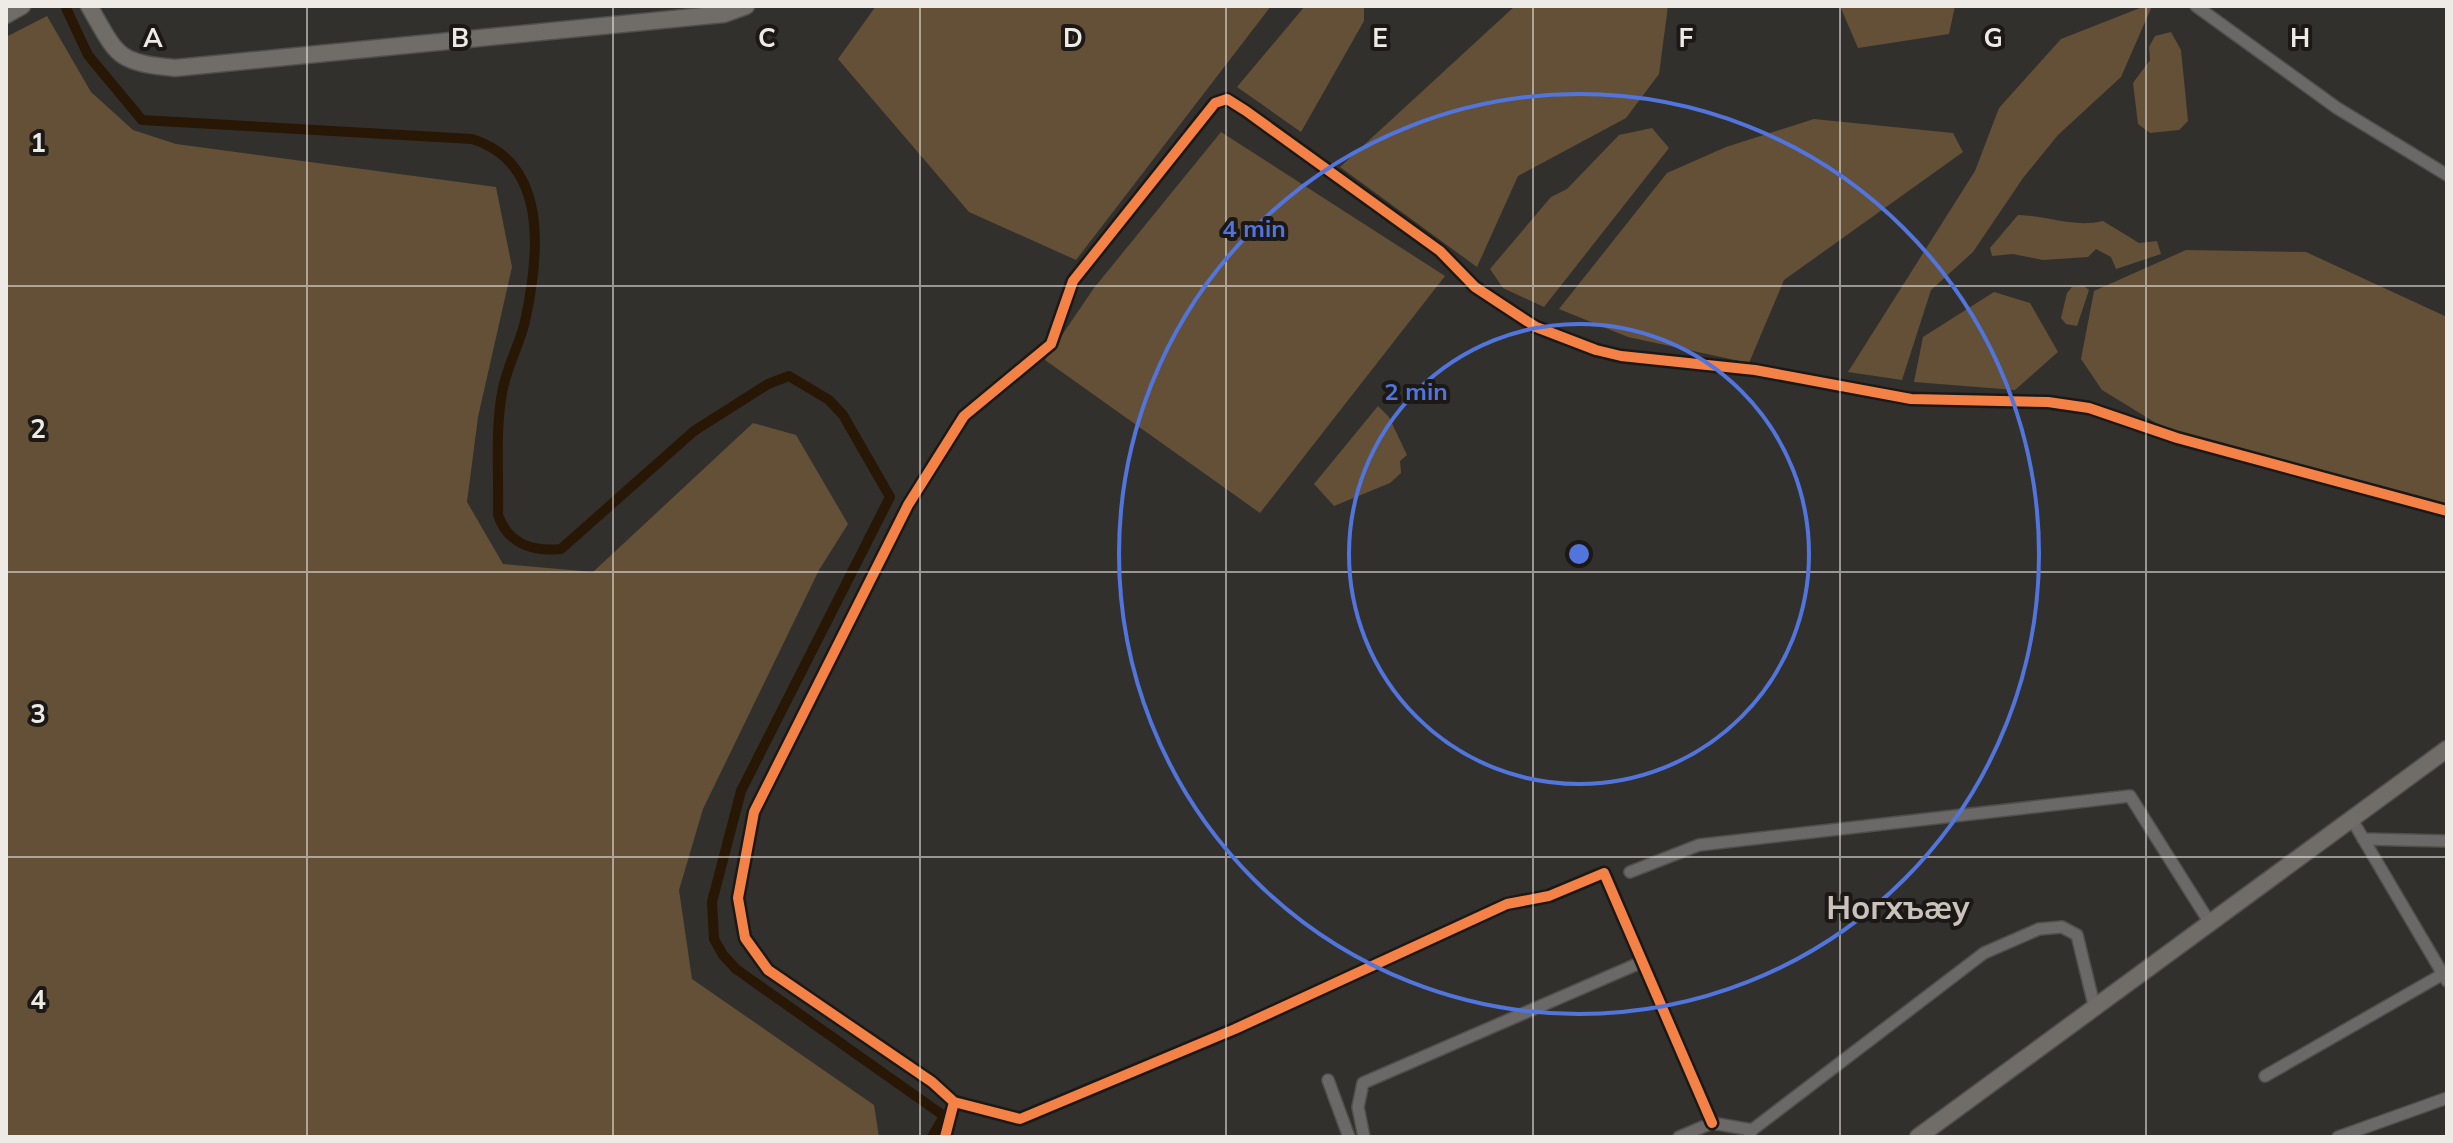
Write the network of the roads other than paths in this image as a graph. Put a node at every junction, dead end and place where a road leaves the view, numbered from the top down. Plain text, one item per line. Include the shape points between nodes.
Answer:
1 (22, 6) edge
2 (89, 6) edge
3 (746, 6) edge
4 (2196, 6) edge
5 (6, 15) edge
6 (2447, 175) edge
7 (2447, 511) edge
8 (2447, 749) edge
9 (2351, 818) junction
10 (2363, 839) junction
11 (2447, 841) edge
12 (1630, 872) dead end
13 (2210, 923) junction
14 (1642, 962) junction
15 (2445, 978) edge
16 (2094, 1005) junction
17 (2265, 1076) dead end
18 (1328, 1080) dead end
19 (2447, 1098) edge
20 (954, 1102) junction
21 (1712, 1123) junction
22 (1750, 1134) edge
23 (945, 1137) edge
24 (1349, 1137) edge
25 (1364, 1137) edge
26 (1679, 1137) edge
27 (1918, 1137) edge
28 (2338, 1137) edge

1 - 5 street
2 - 3 street via 117,53 133,64 175,68 724,14
4 - 6 street via 2337,108
7 - 20 street via 2177,438 2089,408 1911,399 1755,370 1596,350 1536,327 1475,287 1440,251 1246,111 1227,99 1215,103 1073,281 1051,344 964,416 908,505 754,812 738,898 745,938 768,970
8 - 9 street
9 - 10 street
9 - 13 street
10 - 11 street
10 - 15 street
12 - 13 street via 1699,845 2130,796
13 - 16 street
14 - 20 street via 1604,873 1549,896 1507,904 1235,1029 1020,1119
14 - 21 street
14 - 25 street via 1363,1083 1358,1107
15 - 17 street
16 - 22 street via 2077,935 2062,927 2039,929 1984,953
16 - 27 street
18 - 24 street
19 - 28 street
20 - 23 street
21 - 22 street
21 - 26 street

